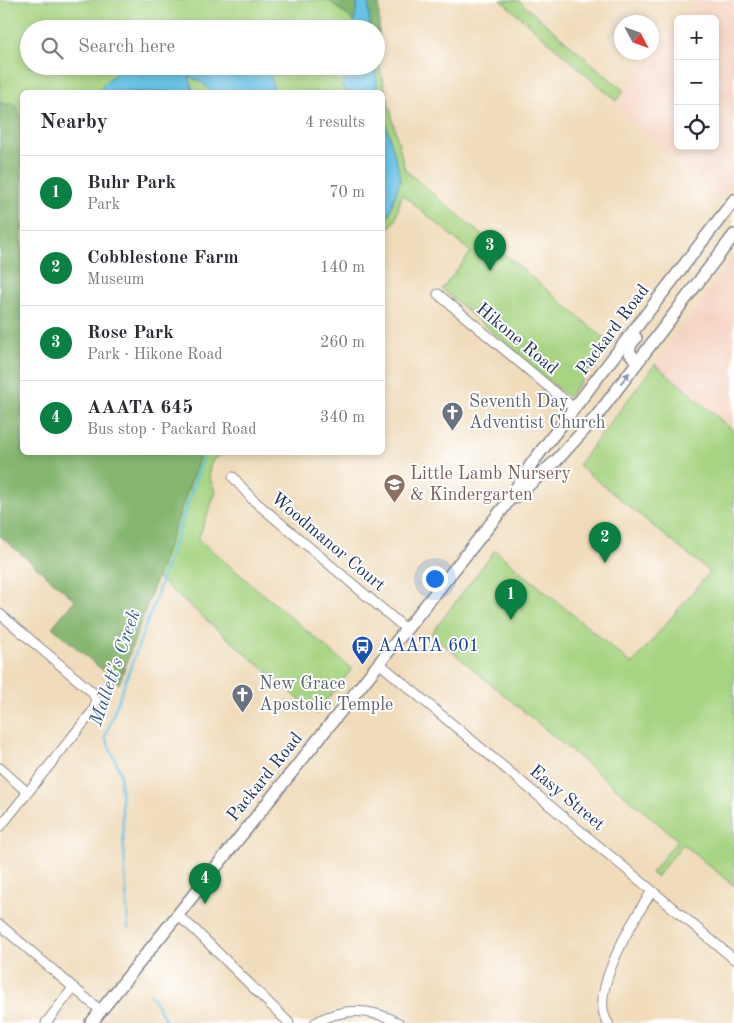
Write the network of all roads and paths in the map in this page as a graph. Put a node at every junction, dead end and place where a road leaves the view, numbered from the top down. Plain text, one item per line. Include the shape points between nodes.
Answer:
1 (734, 200) edge
2 (734, 235) edge
3 (666, 290) junction
4 (438, 294) dead end
5 (641, 358) junction
6 (611, 362) junction
7 (575, 409) junction
8 (575, 440) junction
9 (233, 477) dead end
10 (505, 506) junction
11 (0, 614) edge
12 (406, 629) junction
13 (379, 662) junction
14 (0, 768) edge
15 (28, 792) junction
16 (0, 827) edge
17 (652, 891) junction
18 (177, 915) junction
19 (0, 925) edge
20 (734, 959) edge
21 (73, 988) junction
22 (101, 1011) junction
23 (46, 1023) edge
24 (91, 1023) edge
25 (289, 1023) edge
26 (315, 1023) edge
27 (399, 1023) edge
28 (608, 1023) edge

1 - 3 main road, Packard Road
2 - 5 main road, Packard Road
3 - 5 main road via 656,311 630,347 632,357
3 - 6 main road, Packard Road
4 - 7 street, Hikone Road
8 -> 5 main road, Packard Road
6 - 7 main road, Packard Road
6 - 8 main road via 598,389 562,434 564,442
7 - 10 main road, Packard Road via 532,463
8 - 10 main road, Packard Road
9 - 12 street, Woodmanor Court via 252,499
10 - 12 main road, Packard Road
11 - 15 street via 96,697 93,711
12 - 13 main road, Packard Road
13 - 17 street, Easy Street
13 - 18 main road, Packard Road
14 - 15 street
15 - 16 street
17 - 20 street, Easy Street
17 - 28 street via 634,919 605,985 602,1008
18 - 22 main road, Packard Road
18 - 25 street
19 - 21 street
21 - 22 street
21 - 23 street
22 - 24 main road, Packard Road
26 - 27 street via 335,1014 355,1011 379,1014

